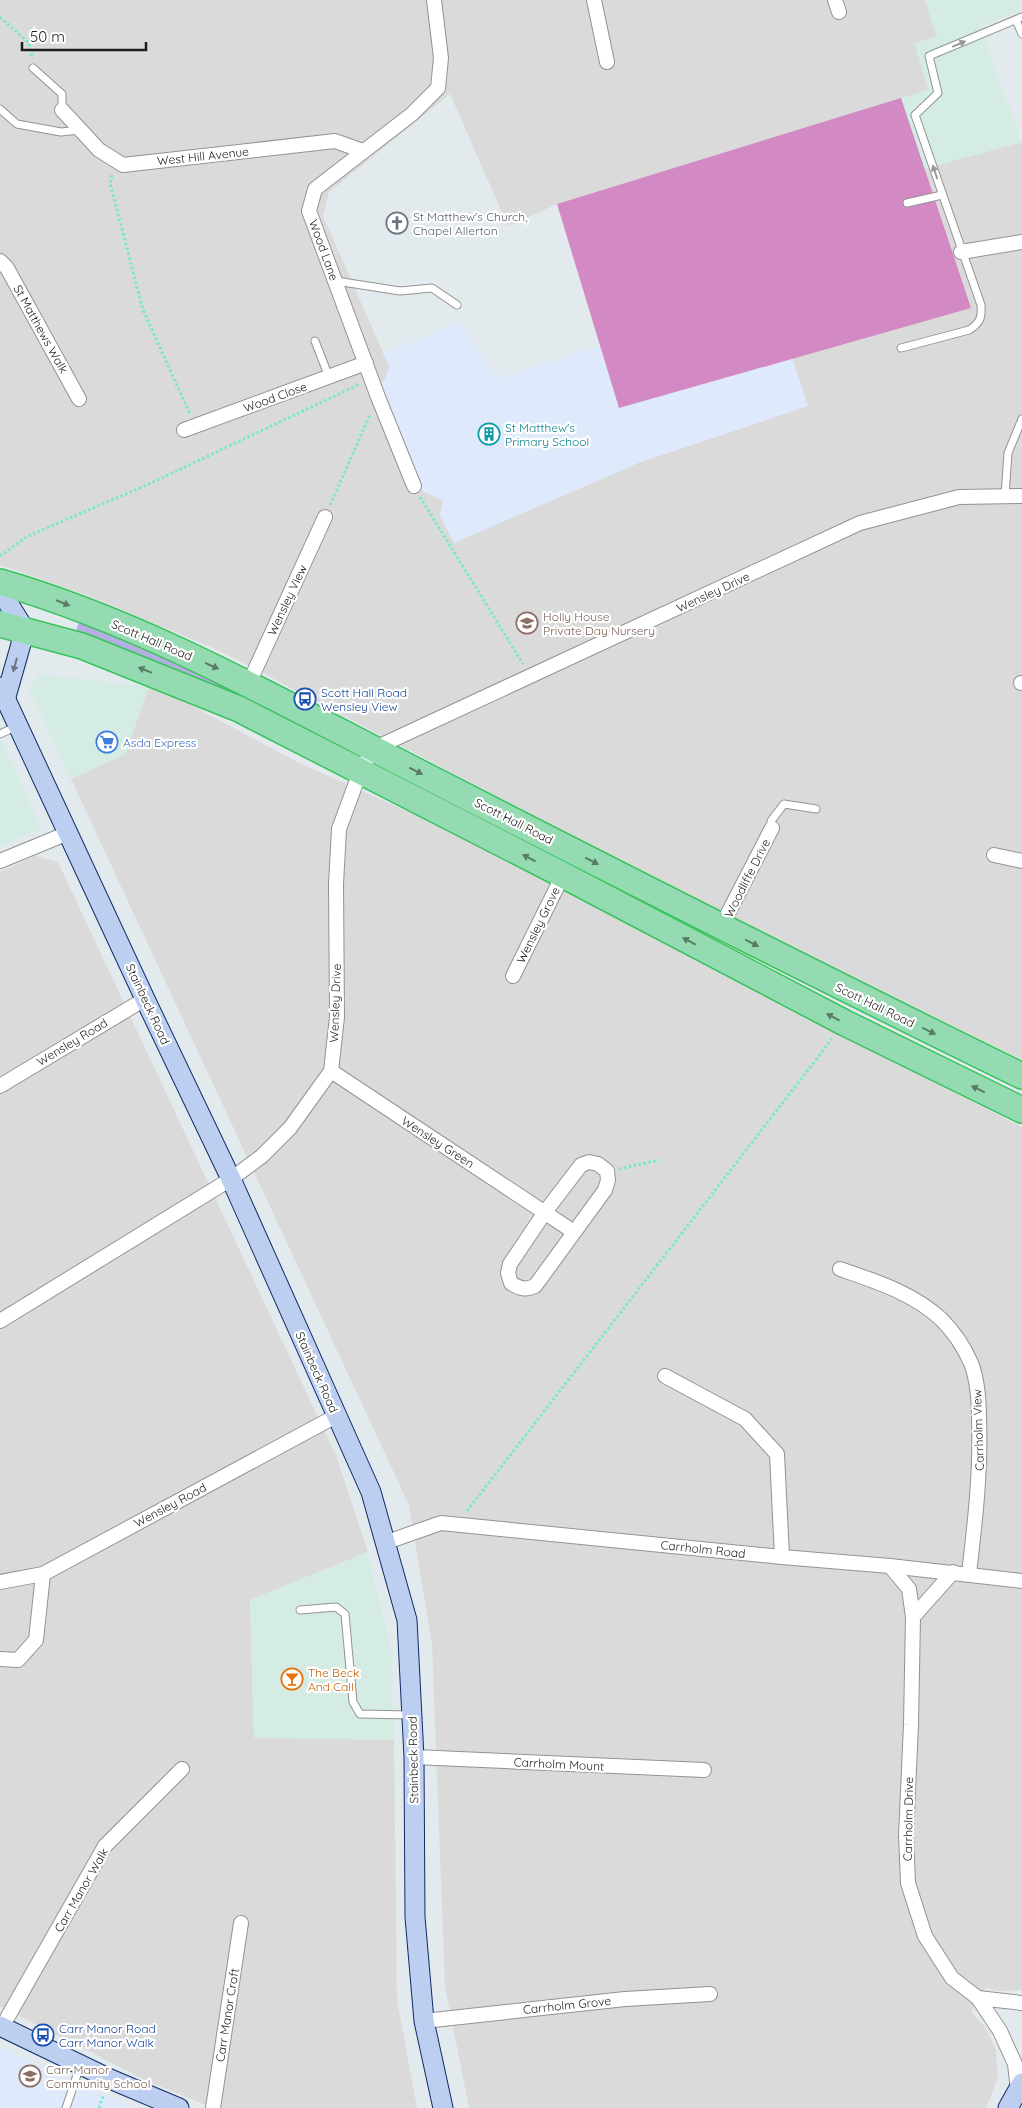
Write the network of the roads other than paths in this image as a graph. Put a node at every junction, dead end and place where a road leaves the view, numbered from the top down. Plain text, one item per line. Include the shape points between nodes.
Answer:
1 (434, 0) edge
2 (594, 0) edge
3 (1019, 18) edge
4 (1022, 34) edge
5 (607, 62) dead end
6 (33, 68) road end
7 (0, 109) edge
8 (62, 110) joint
9 (80, 130) junction
10 (364, 151) junction
11 (942, 195) junction
12 (907, 204) dead end
13 (1022, 242) edge
14 (962, 252) junction
15 (0, 261) edge
16 (335, 281) junction
17 (457, 305) dead end
18 (315, 341) dead end
19 (901, 348) dead end
20 (366, 363) junction
21 (329, 377) junction
22 (79, 399) dead end
23 (1022, 419) edge
24 (190, 428) road end
25 (414, 486) road end
26 (1005, 496) junction
27 (1022, 496) edge
28 (325, 517) road end
29 (0, 582) edge
30 (36, 592) junction
31 (2, 608) edge
32 (25, 630) junction
33 (249, 683) junction
34 (3, 694) edge
35 (17, 726) junction
36 (0, 734) edge
37 (384, 749) junction
38 (360, 772) junction
39 (816, 809) dead end
40 (772, 828) joint
41 (68, 833) junction
42 (994, 855) dead end
43 (0, 861) edge
44 (1022, 861) edge
45 (563, 875) junction
46 (721, 927) junction
47 (513, 976) dead end
48 (145, 999) junction
49 (331, 1071) junction
50 (1022, 1076) edge
51 (0, 1086) edge
52 (1022, 1110) edge
53 (232, 1178) junction
54 (545, 1212) junction
55 (574, 1232) junction
56 (840, 1269) dead end
57 (0, 1321) edge
58 (665, 1376) dead end
59 (336, 1416) junction
60 (386, 1542) junction
61 (782, 1557) junction
62 (890, 1566) junction
63 (953, 1572) junction
64 (44, 1574) junction
65 (969, 1574) junction
66 (1022, 1581) edge
67 (0, 1582) edge
68 (300, 1610) dead end
69 (913, 1617) junction
70 (0, 1659) edge
71 (413, 1715) junction
72 (414, 1757) junction
73 (182, 1769) dead end
74 (704, 1770) dead end
75 (241, 1923) dead end
76 (710, 1994) dead end
77 (978, 1998) junction
78 (1022, 2003) edge
79 (424, 2021) junction
80 (1, 2026) edge
81 (80, 2065) junction
82 (1020, 2087) edge
83 (66, 2108) edge
84 (179, 2108) edge
85 (213, 2108) edge
86 (443, 2108) edge
87 (1008, 2108) edge

1 - 10 street, Wood Lane via 441,58 438,88 412,114
2 - 5 street
3 - 4 lane
11 -> 3 lane via 915,115 938,93 929,56
6 - 8 lane via 62,94
7 - 9 lane via 17,124 61,132
8 - 9 street, West Hill Avenue
9 - 10 street, West Hill Avenue via 100,150 123,165 335,141
10 - 16 street, Wood Lane via 315,189 309,211
11 - 12 lane
11 - 14 lane
13 - 14 street
14 - 19 lane via 981,305 980,320 969,330
15 - 22 street, St Matthews Walk via 7,268
16 - 17 lane via 400,291 432,288
16 - 20 street, Wood Lane
18 - 21 lane
20 - 21 street, Wood Close
20 - 25 street, Wood Lane
21 - 24 street, Wood Close
23 - 26 lane via 1008,454
26 - 27 street, Wensley Drive
26 - 37 street, Wensley Drive via 959,497 860,524 530,676
28 - 33 street, Wensley View
29 - 30 highway, Scott Hall Road
30 - 31 street
30 -> 33 highway, Scott Hall Road
31 - 32 highway, Scott Hall Road
32 -> 34 street
38 -> 32 highway, Scott Hall Road via 239,709 82,646
33 - 37 highway, Scott Hall Road
34 - 35 street, Stainbeck Road
35 - 36 lane
35 - 41 street, Stainbeck Road
37 - 38 street, Wensley Drive
37 -> 46 highway, Scott Hall Road
45 -> 38 highway, Scott Hall Road
38 - 49 street, Wensley Drive via 339,830 337,1017
39 - 40 lane via 784,804 771,820
40 - 46 street, Woodliffe Drive
41 - 43 street
41 - 48 street, Stainbeck Road
42 - 44 street
45 - 47 street, Wensley Grove
52 -> 45 highway, Scott Hall Road via 845,1023
46 -> 50 highway, Scott Hall Road
48 - 51 street, Wensley Road
48 - 53 street, Stainbeck Road
49 - 53 street, Wensley Drive via 290,1128 262,1156
49 - 54 street, Wensley Green
53 - 57 street, Wensley Drive
53 - 59 street, Stainbeck Road
54 - 55 street, Wensley Green
54 - 55 street via 581,1165 589,1162 598,1164 607,1171 605,1190
54 - 55 street via 510,1264 511,1283 518,1288 535,1286
56 - 65 street, Carrholm View via 921,1303 957,1338 971,1364 978,1392 981,1455
58 - 61 street via 746,1419 777,1454
59 - 60 street, Stainbeck Road via 371,1492
59 - 64 street, Wensley Road
60 - 61 street, Carrholm Road via 441,1523
60 - 71 street, Stainbeck Road via 407,1620
61 - 62 street, Carrholm Road
62 - 63 street, Carrholm Road
62 - 69 street, Carrholm Drive via 909,1589
63 - 65 street, Carrholm Road
63 - 69 street
64 - 67 street, Wensley Road
64 - 70 street via 36,1640 18,1660
65 - 66 street, Carrholm Road
68 - 71 lane via 336,1607 344,1614 353,1702 360,1714
69 - 77 street, Carrholm Drive via 906,1835 908,1883 925,1936 952,1978
71 - 72 street, Stainbeck Road
72 - 74 street, Carrholm Mount
72 - 79 street, Stainbeck Road via 415,1916
73 - 80 street, Carr Manor Walk via 105,1846
75 - 85 street, Carr Manor Croft
76 - 79 street, Carrholm Grove via 625,1999
77 - 78 street
77 - 82 street, Carrholm Drive via 1000,2031 1015,2064
79 - 86 street, Stainbeck Road
80 - 81 street
81 - 83 lane
81 - 84 street
82 - 87 street

